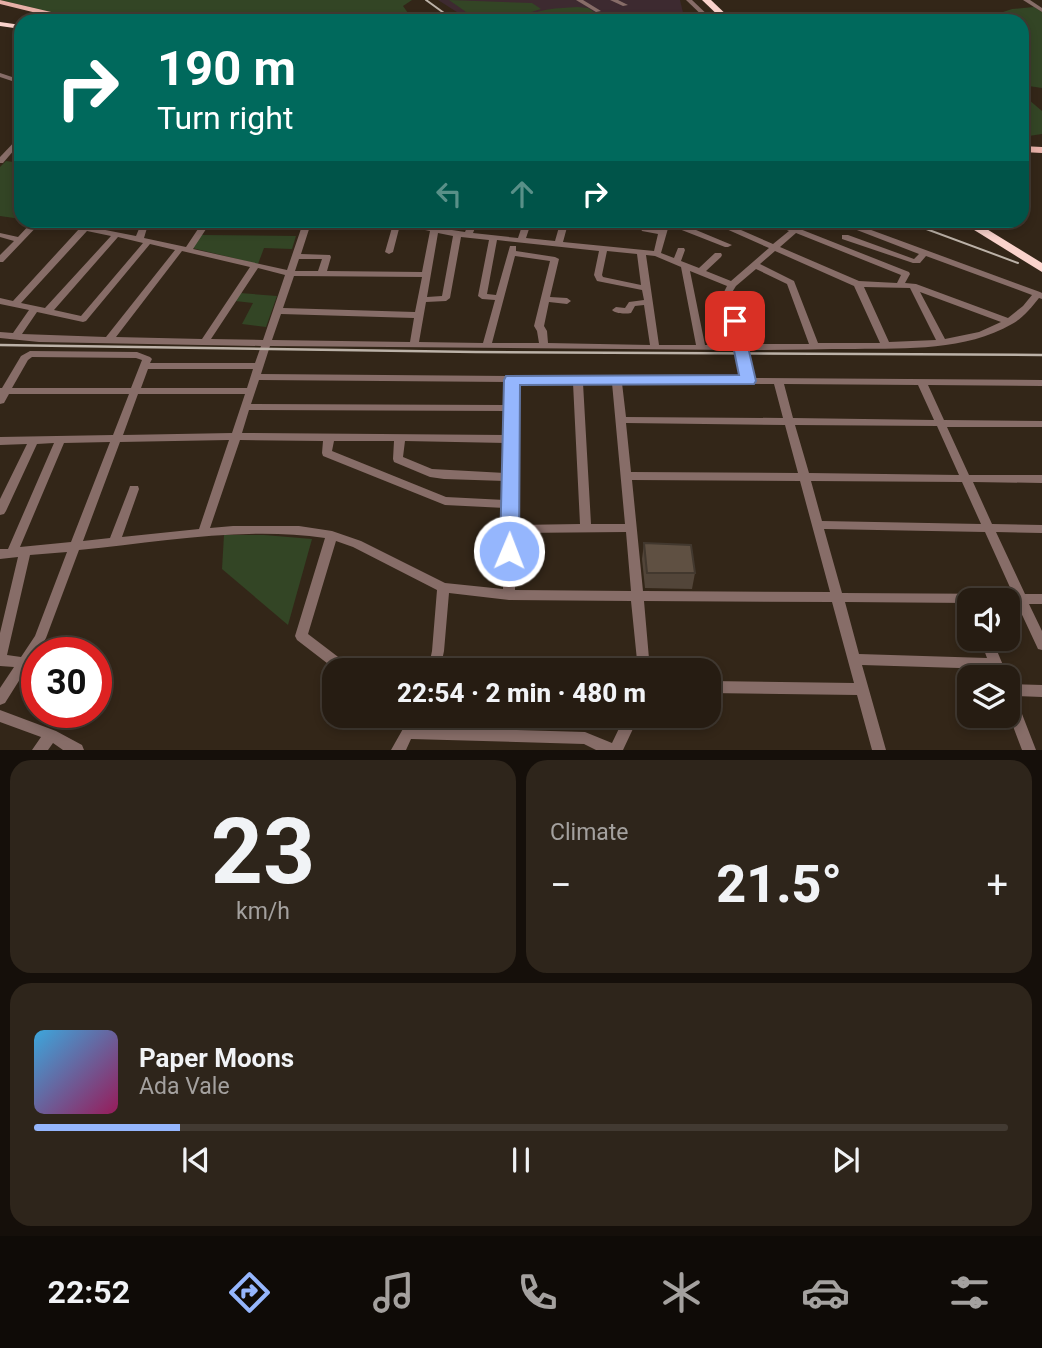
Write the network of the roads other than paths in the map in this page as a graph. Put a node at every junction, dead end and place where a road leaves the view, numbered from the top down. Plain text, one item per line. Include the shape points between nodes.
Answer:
1 (579, 0) edge
2 (613, 0) edge
3 (689, 0) edge
4 (706, 0) edge
5 (1026, 0) edge
6 (0, 2) edge
7 (625, 5) dead end
8 (1042, 10) edge
9 (598, 11) dead end
10 (49, 14) edge
11 (704, 14) edge
12 (717, 14) edge
13 (721, 14) edge
14 (14, 146) edge
15 (10, 150) junction
16 (14, 150) edge
17 (0, 161) edge
18 (31, 228) edge
19 (85, 228) joint
20 (144, 228) edge
21 (201, 228) edge
22 (305, 228) edge
23 (396, 228) edge
24 (426, 228) edge
25 (435, 228) edge
26 (471, 228) edge
27 (524, 228) edge
28 (563, 228) edge
29 (664, 228) edge
30 (684, 228) edge
31 (729, 228) edge
32 (790, 228) edge
33 (857, 228) edge
34 (976, 228) edge
35 (989, 228) edge
36 (645, 229) dead end
37 (795, 230) junction
38 (434, 231) junction
39 (663, 232) junction
40 (457, 234) junction
41 (116, 235) junction
42 (468, 235) junction
43 (0, 236) edge
44 (494, 237) junction
45 (845, 237) dead end
46 (20, 240) junction
47 (518, 240) junction
48 (143, 241) junction
49 (558, 244) junction
50 (728, 245) dead end
51 (603, 248) junction
52 (775, 248) junction
53 (184, 249) junction
54 (681, 250) dead end
55 (389, 252) dead end
56 (641, 252) junction
57 (512, 253) junction
58 (925, 253) junction
59 (657, 254) junction
60 (718, 255) dead end
61 (296, 256) junction
62 (0, 260) edge
63 (1042, 260) edge
64 (681, 264) junction
65 (755, 265) junction
66 (255, 266) junction
67 (1042, 268) edge
68 (700, 272) junction
69 (290, 273) junction
70 (323, 273) junction
71 (426, 275) junction
72 (858, 284) junction
73 (732, 285) junction
74 (899, 286) junction
75 (913, 286) junction
76 (646, 288) junction
77 (1039, 295) edge
78 (499, 298) junction
79 (545, 299) junction
80 (422, 300) junction
81 (0, 301) edge
82 (567, 301) dead end
83 (648, 302) junction
84 (15, 304) junction
85 (35, 309) junction
86 (615, 310) dead end
87 (48, 311) junction
88 (278, 311) junction
89 (419, 315) junction
90 (1009, 322) junction
91 (0, 335) edge
92 (15, 337) junction
93 (109, 340) junction
94 (205, 342) junction
95 (267, 343) junction
96 (942, 343) junction
97 (414, 344) junction
98 (486, 344) junction
99 (544, 345) junction
100 (814, 345) junction
101 (886, 346) junction
102 (655, 347) junction
103 (743, 347) junction
104 (701, 348) junction
105 (145, 366) junction
106 (257, 371) junction
107 (578, 379) junction
108 (617, 379) junction
109 (512, 380) junction
110 (748, 381) junction
111 (778, 381) junction
112 (922, 383) junction
113 (1042, 383) edge
114 (133, 391) junction
115 (251, 391) junction
116 (2, 395) edge
117 (246, 407) junction
118 (511, 408) junction
119 (621, 420) junction
120 (789, 421) junction
121 (940, 422) junction
122 (1042, 424) edge
123 (236, 436) junction
124 (116, 437) junction
125 (329, 437) junction
126 (400, 438) junction
127 (61, 439) junction
128 (511, 439) junction
129 (34, 440) junction
130 (0, 441) edge
131 (626, 476) junction
132 (510, 477) junction
133 (805, 477) junction
134 (966, 479) junction
135 (1042, 479) edge
136 (134, 489) dead end
137 (510, 504) junction
138 (0, 511) edge
139 (818, 525) junction
140 (586, 528) junction
141 (631, 528) junction
142 (989, 528) junction
143 (510, 529) junction
144 (1042, 529) edge
145 (203, 533) junction
146 (332, 535) junction
147 (114, 542) junction
148 (76, 546) junction
149 (12, 553) edge
150 (443, 588) junction
151 (509, 595) junction
152 (637, 596) junction
153 (838, 597) junction
154 (1022, 598) junction
155 (957, 599) edge
156 (1042, 599) edge
157 (40, 637) edge
158 (1042, 645) edge
159 (990, 651) edge
160 (329, 658) edge
161 (436, 658) edge
162 (642, 658) edge
163 (855, 659) junction
164 (21, 662) edge
165 (995, 664) joint
166 (21, 670) edge
167 (721, 687) edge
168 (863, 689) junction
169 (1020, 690) edge
170 (1042, 691) edge
171 (0, 699) edge
172 (0, 716) edge
173 (1020, 727) edge
174 (410, 728) edge
175 (452, 728) edge
176 (626, 728) edge
177 (51, 735) junction
178 (39, 750) edge
179 (77, 750) edge
180 (398, 750) edge
181 (614, 750) edge
182 (880, 750) edge
183 (1029, 750) edge

1 - 9 street
2 - 7 street
3 - 11 street
4 - 12 highway
4 - 13 highway
5 - 8 street
6 - 10 main road
14 - 15 street
15 - 16 street
15 - 17 street
18 - 46 street
19 - 41 street
19 - 84 street
20 - 48 street
21 - 53 street
22 - 61 street
23 - 55 street
24 - 38 street
25 - 38 street
26 - 42 street
27 - 47 street
28 - 49 street
29 - 39 street
30 - 50 street
31 - 52 street
32 - 37 street
33 - 58 street
34 - 67 highway
35 - 63 highway
36 - 39 street
37 - 52 street
37 - 74 street via 906,274
38 - 40 street
38 - 71 street
39 - 59 street
40 - 42 street
40 - 80 street via 446,298
41 - 48 street
41 - 87 street
42 - 44 street
43 - 46 street
44 - 47 street
44 - 78 street via 482,296
45 - 58 street via 913,261
46 - 62 street
47 - 49 street
47 - 57 street
48 - 53 street
48 - 87 street via 83,319
49 - 51 street
51 - 56 street
51 - 76 street via 600,279
52 - 65 street
52 - 72 street
53 - 66 street
53 - 93 street
54 - 64 street
56 - 59 street
56 - 76 street
57 - 78 street
57 - 79 street via 555,259
58 - 77 street
59 - 64 street
60 - 68 street
61 - 69 street
61 - 70 street via 327,257
64 - 68 street
64 - 104 street
65 - 73 street
65 - 100 street via 791,283
66 - 69 street
66 - 94 street
68 - 73 street
69 - 70 street
69 - 88 street
70 - 71 street
71 - 80 street
72 - 74 street
72 - 101 street
73 - 103 street via 727,295
74 - 75 street
75 - 90 street
75 - 96 street
76 - 83 street
77 - 90 street
78 - 98 street
79 - 82 street
79 - 99 street via 539,326
80 - 89 street
81 - 84 street
83 - 86 street via 632,304 628,311
83 - 102 street
84 - 85 street
85 - 87 street
85 - 92 street
88 - 89 street
88 - 95 street
89 - 97 street
90 - 96 street
91 - 92 street
92 - 93 street
93 - 94 street
94 - 95 street
95 - 97 street
95 - 106 street
96 - 101 street
97 - 98 street
98 - 99 street
99 - 102 street
100 - 101 street
100 - 103 street
102 - 104 street
103 - 104 street
103 - 110 street
105 - 106 street
105 - 114 street
105 - 116 street via 147,359 137,355 30,354
106 - 109 street
106 - 115 street
107 - 108 street
107 - 109 street
107 - 140 street
108 - 110 street
108 - 119 street
109 - 118 street
110 - 111 street
111 - 112 street
111 - 120 street
112 - 113 street
112 - 121 street
114 - 115 street
114 - 116 street
114 - 124 street
115 - 117 street
117 - 118 street
117 - 123 street
118 - 128 street
119 - 120 street
119 - 131 street
120 - 121 street
120 - 133 street
121 - 122 street
121 - 134 street
123 - 124 street
123 - 125 street
123 - 145 street
124 - 127 street
124 - 148 street
125 - 126 street
125 - 137 street via 327,453 446,501
126 - 128 street
126 - 132 street via 398,459 430,473
127 - 129 street
127 - 149 street
128 - 132 street
129 - 130 street
129 - 138 street
131 - 133 street
131 - 141 street
132 - 137 street
133 - 134 street
133 - 139 street
134 - 135 street
134 - 142 street
136 - 147 street
137 - 143 street
139 - 142 street
139 - 153 street
140 - 141 street
140 - 143 street
141 - 152 street
142 - 144 street
142 - 154 street
143 - 151 street
145 - 146 street via 273,529
145 - 147 street
146 - 150 street
146 - 160 street via 301,636
147 - 148 street
148 - 149 street
148 - 157 street
149 - 164 street via 0,660
150 - 151 street
150 - 161 street
151 - 152 street
152 - 153 street
152 - 162 street
153 - 155 street
153 - 163 street
154 - 156 street
154 - 158 street
159 - 165 street
163 - 165 street
163 - 168 street
166 - 171 street
167 - 168 street
168 - 182 street
169 - 170 street
172 - 177 street
173 - 183 street
174 - 180 street
175 - 181 street via 585,738
176 - 181 street
177 - 178 street
177 - 179 street

